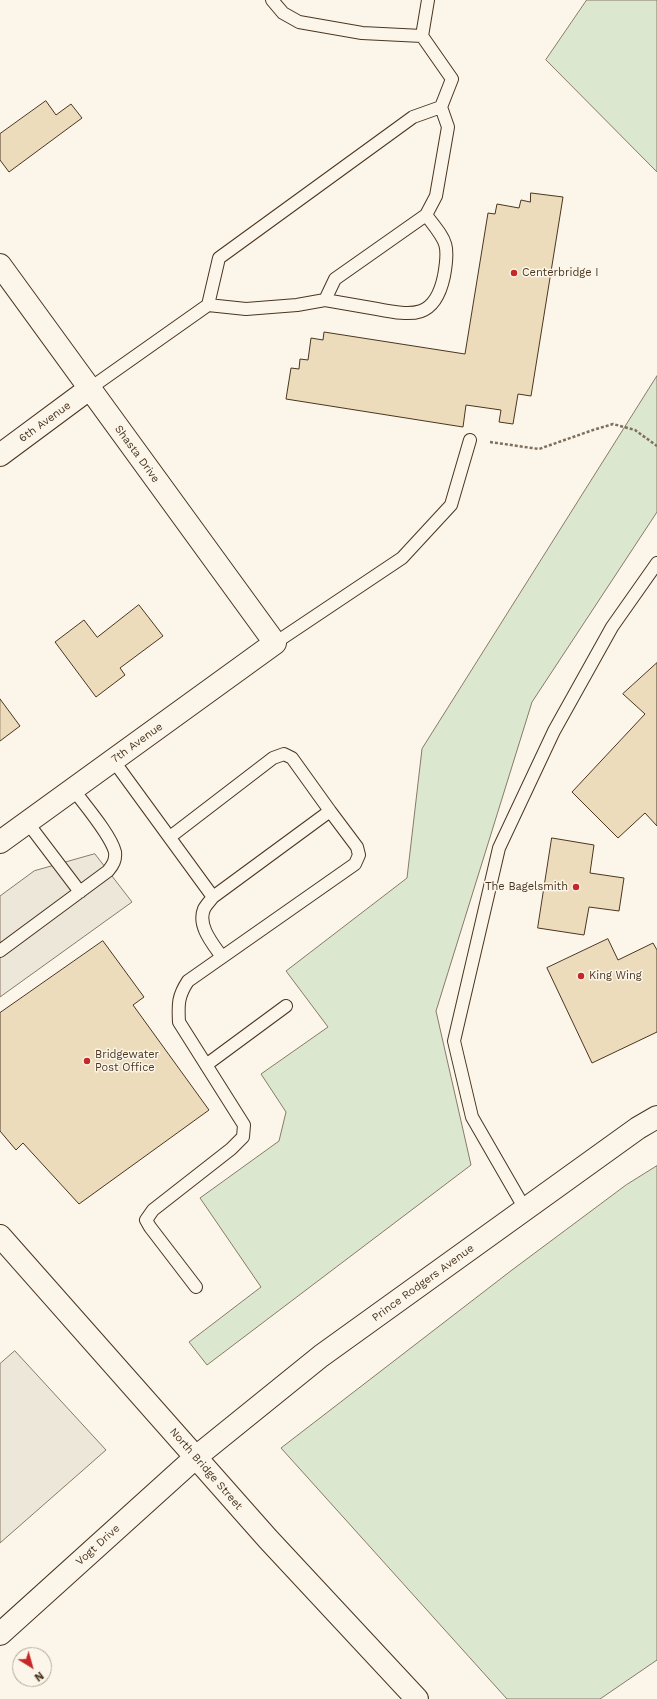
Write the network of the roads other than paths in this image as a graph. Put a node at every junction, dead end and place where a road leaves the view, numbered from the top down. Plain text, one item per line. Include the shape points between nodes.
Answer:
1 (272, 0) edge
2 (428, 0) edge
3 (422, 36) junction
4 (441, 107) junction
5 (426, 215) junction
6 (0, 265) edge
7 (325, 300) junction
8 (208, 305) junction
9 (89, 389) junction
10 (470, 440) road end
11 (0, 455) edge
12 (657, 563) edge
13 (275, 643) junction
14 (113, 760) junction
15 (73, 789) junction
16 (330, 811) junction
17 (27, 822) junction
18 (170, 837) junction
19 (0, 842) edge
20 (80, 892) junction
21 (213, 897) junction
22 (0, 951) edge
23 (222, 957) junction
24 (286, 1006) dead end
25 (206, 1065) junction
26 (657, 1117) edge
27 (525, 1209) junction
28 (0, 1236) edge
29 (196, 1287) dead end
30 (196, 1457) junction
31 (0, 1634) edge
32 (417, 1699) edge

1 - 3 lane via 283,12 299,22 362,33
2 - 3 lane
3 - 4 lane via 452,79
4 - 5 lane via 448,127 436,196
4 - 8 lane via 414,117 219,258
5 - 7 lane via 335,279
5 - 7 lane via 447,248 440,292 431,304 423,310 404,314
6 - 9 street, Shasta Drive
7 - 8 lane via 246,309
8 - 9 lane
9 - 11 street, 6th Avenue
9 - 13 street, Shasta Drive
10 - 13 lane via 451,505 402,558
12 - 27 lane via 612,627 554,731 499,848 454,1041 472,1117
13 - 14 street, 7th Avenue
14 - 15 street, 7th Avenue
14 - 18 lane
15 - 17 street, 7th Avenue
15 - 20 lane via 109,839 115,852 115,863 108,872
16 - 18 lane via 292,758 284,754 273,758
16 - 21 lane
16 - 23 lane via 357,847 359,855 355,864
17 - 19 street, 7th Avenue
17 - 20 lane
18 - 21 lane
20 - 22 lane
21 - 23 lane via 204,908 202,918 205,931
23 - 25 lane via 188,981 180,994 178,1007 179,1022
24 - 25 lane
25 - 29 lane via 244,1125 244,1137 153,1210 146,1220
26 - 27 street, Prince Rodgers Avenue
27 - 30 street, Prince Rodgers Avenue via 321,1356
28 - 30 street, North Bridge Street
30 - 31 street, Vogt Drive
30 - 32 street, North Bridge Street via 268,1539

